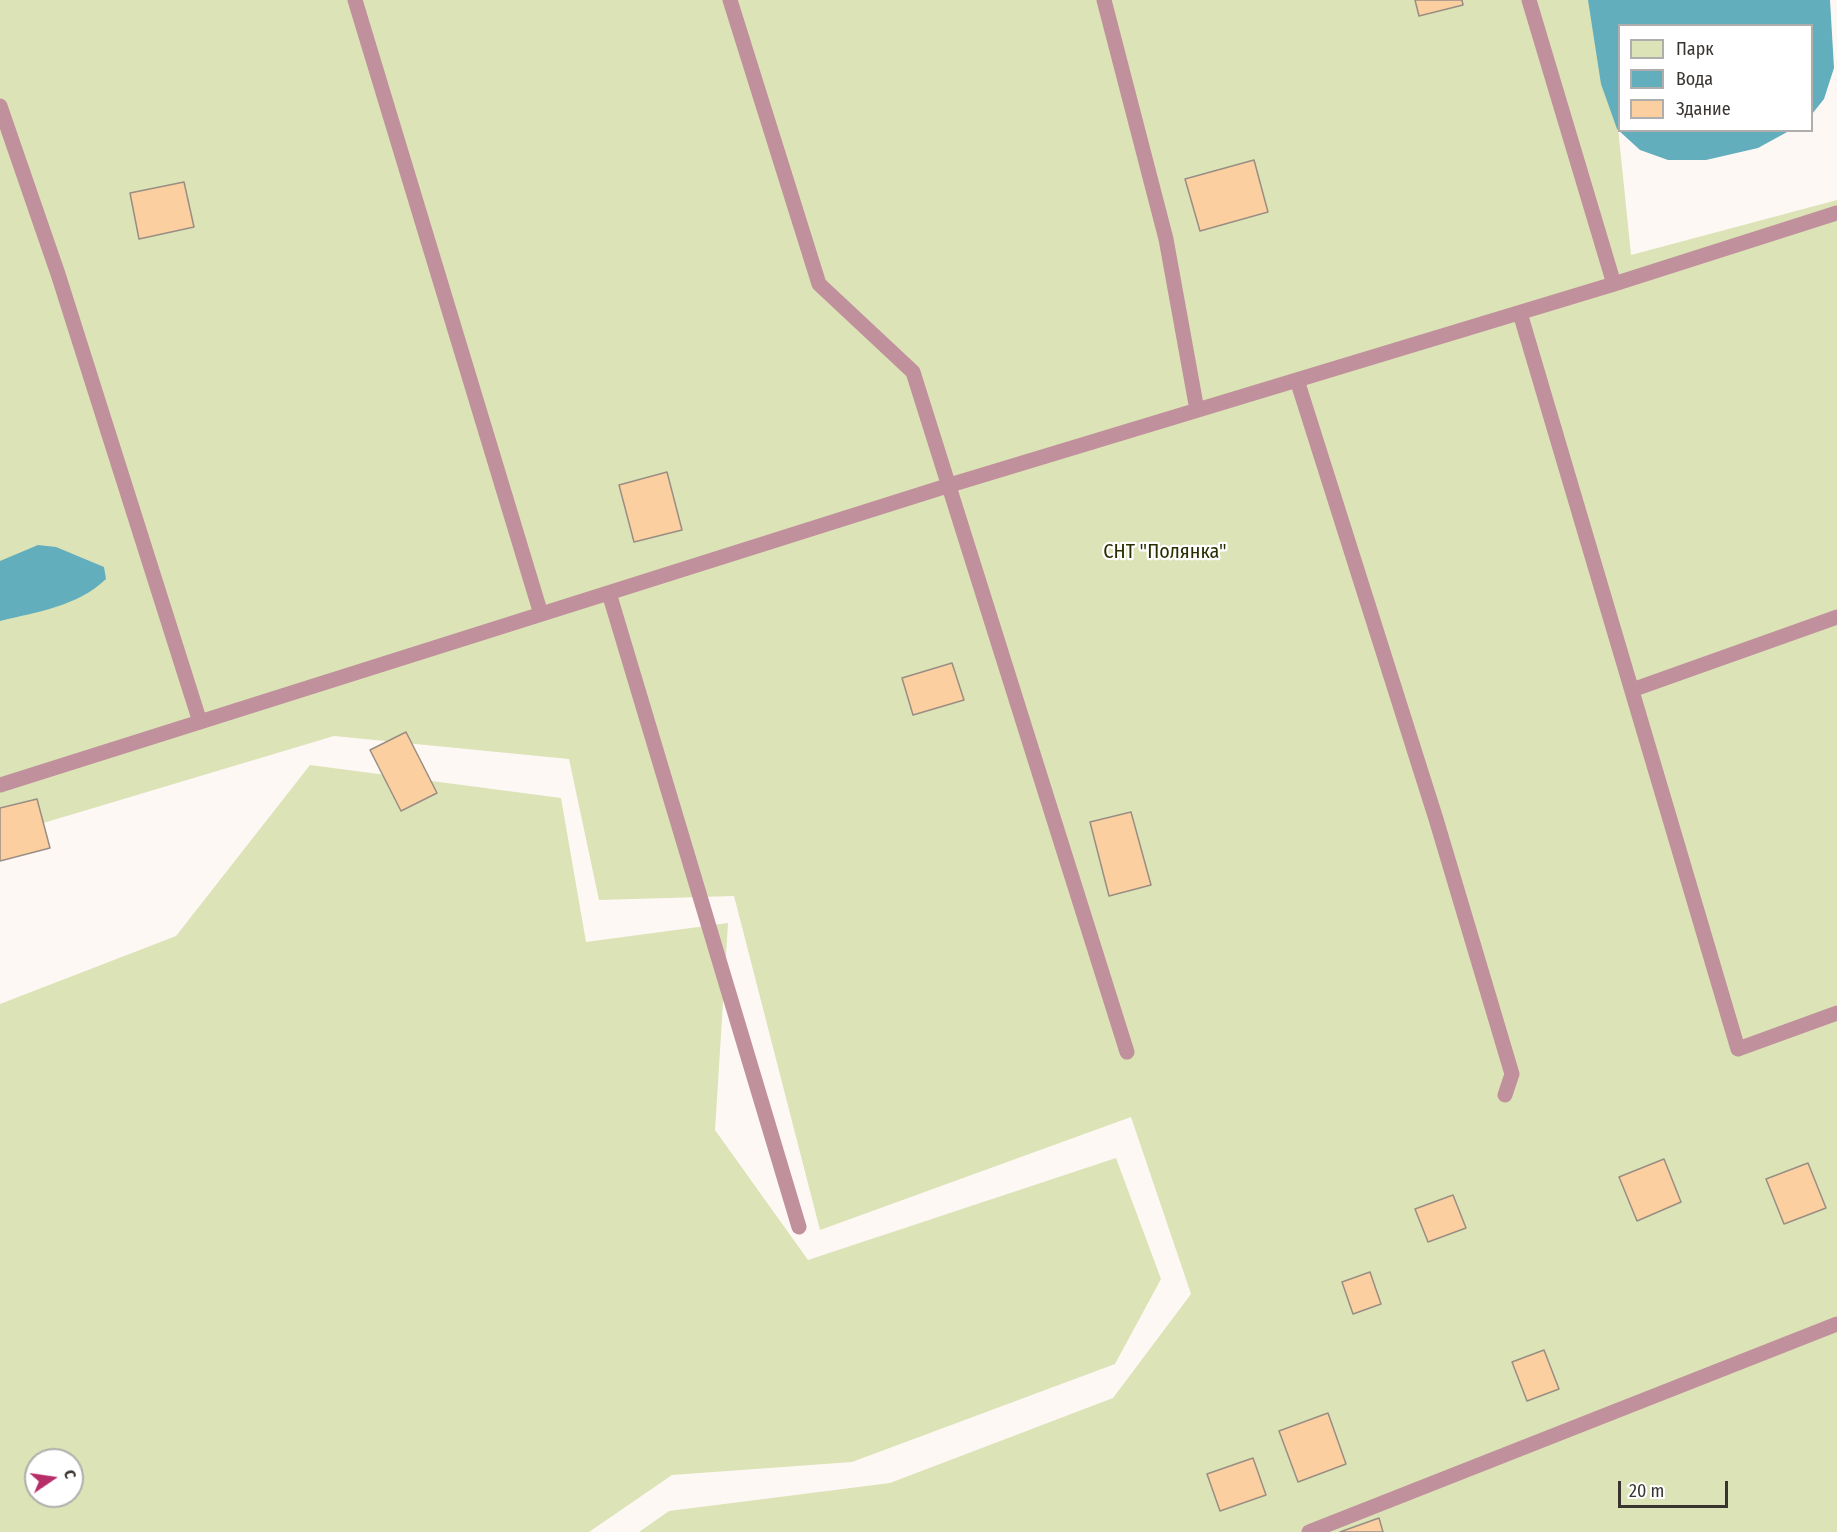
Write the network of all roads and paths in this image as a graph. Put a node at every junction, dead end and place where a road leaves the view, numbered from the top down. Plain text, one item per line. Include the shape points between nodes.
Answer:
1 (355, 0) edge
2 (730, 0) edge
3 (1104, 0) edge
4 (1529, 0) edge
5 (0, 106) edge
6 (1837, 213) edge
7 (1614, 284) junction
8 (1520, 313) junction
9 (1296, 380) junction
10 (1197, 410) junction
11 (950, 485) junction
12 (609, 593) junction
13 (541, 614) junction
14 (1837, 617) edge
15 (1632, 690) junction
16 (200, 722) junction
17 (0, 785) edge
18 (1837, 1013) edge
19 (1127, 1052) dead end
20 (1505, 1095) dead end
21 (799, 1227) dead end
22 (1837, 1324) edge
23 (1309, 1532) edge

1 - 13 lane
2 - 11 lane via 819,284 913,372
3 - 10 lane via 1166,238
4 - 7 lane
5 - 16 lane via 58,274
6 - 7 lane
7 - 8 lane
8 - 9 lane
8 - 15 lane
9 - 10 lane
9 - 20 lane via 1437,819 1512,1074
10 - 11 lane
11 - 12 lane
11 - 19 lane
12 - 13 lane
12 - 21 lane
13 - 16 lane
14 - 15 lane
15 - 18 lane via 1738,1049
16 - 17 lane
22 - 23 lane

